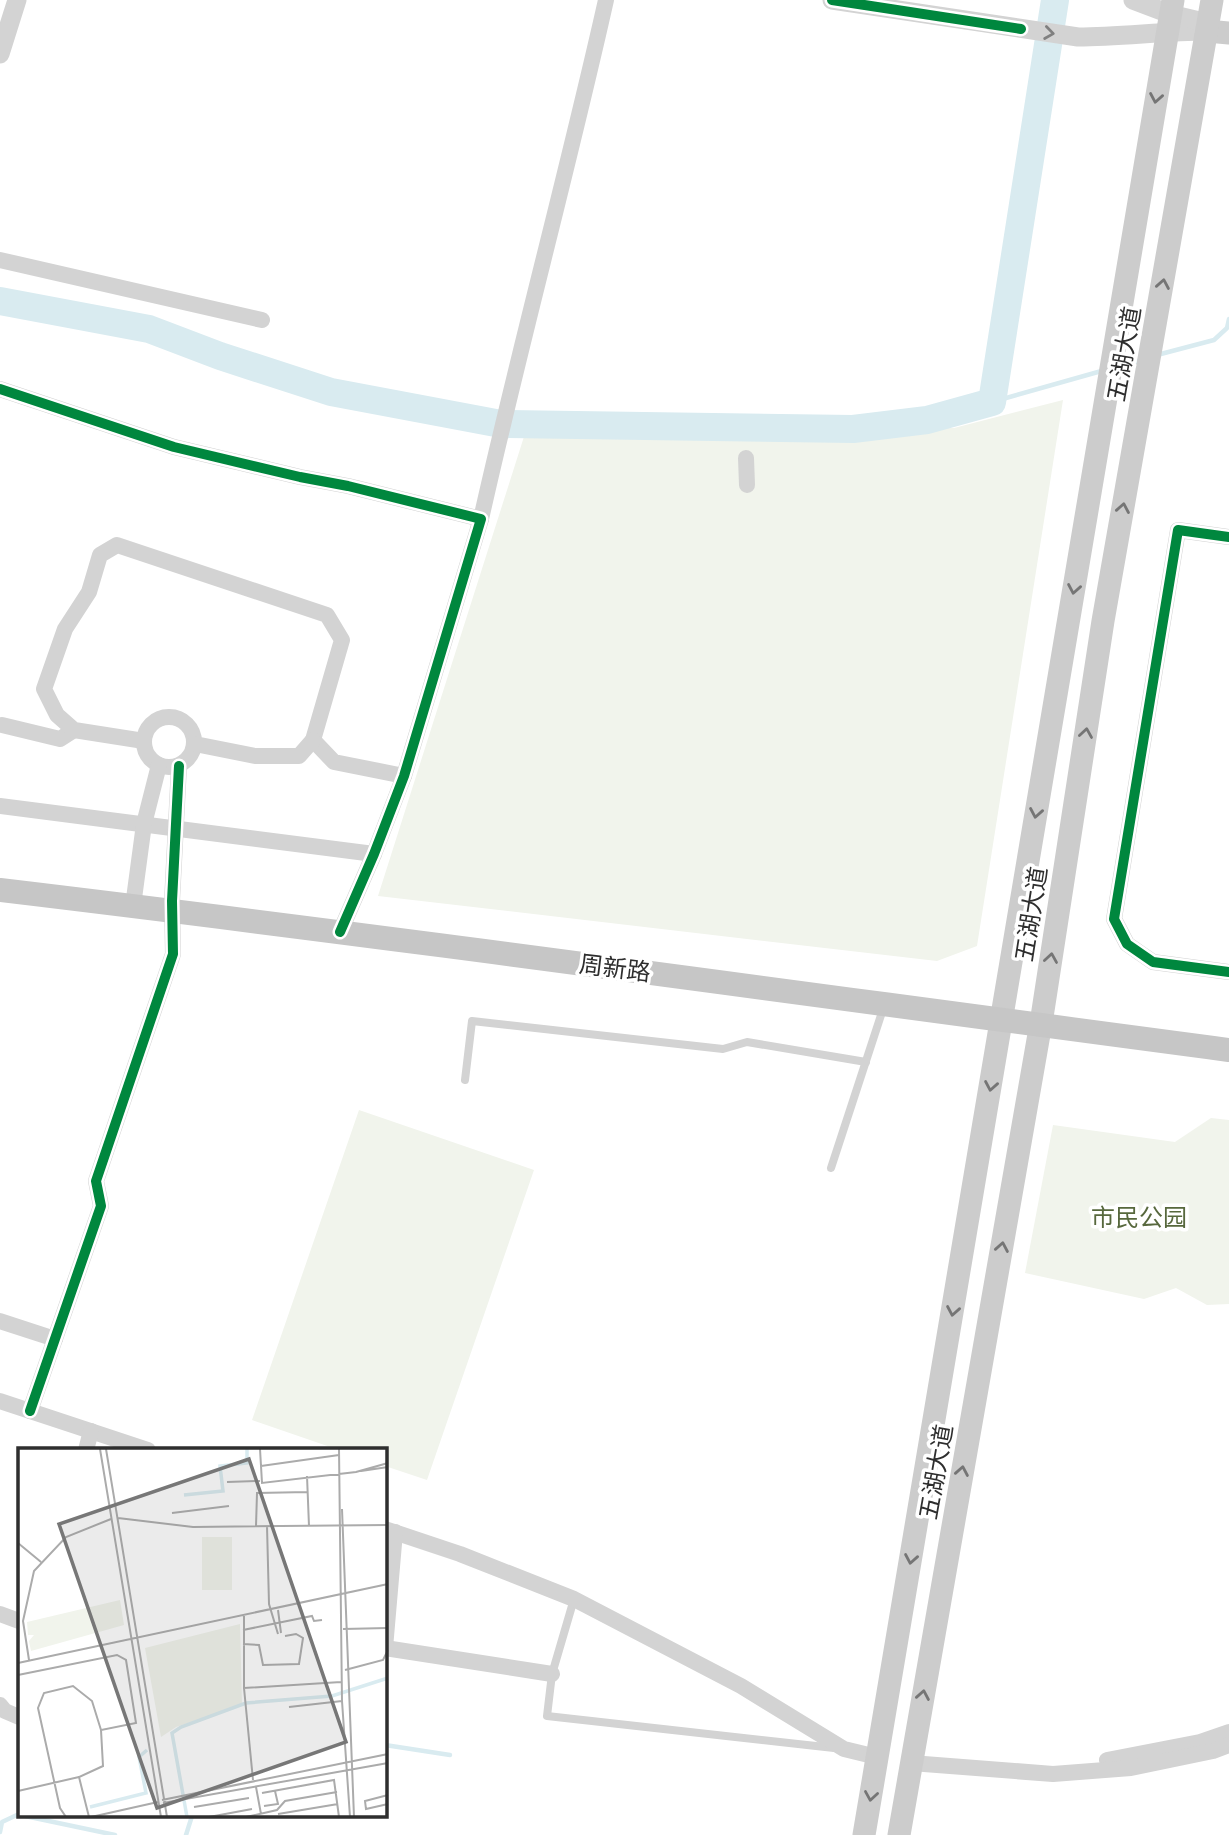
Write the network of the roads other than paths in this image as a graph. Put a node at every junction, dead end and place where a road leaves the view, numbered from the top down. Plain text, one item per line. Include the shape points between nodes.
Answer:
1 (17, 0) edge
2 (606, 0) edge
3 (832, 0) edge
4 (1133, 0) edge
5 (1212, 0) edge
6 (1170, 15) edge
7 (1218, 28) edge
8 (0, 54) edge
9 (0, 260) edge
10 (262, 320) dead end
11 (0, 390) edge
12 (746, 458) dead end
13 (747, 485) dead end
14 (481, 519) junction
15 (1229, 537) edge
16 (2, 725) dead end
17 (74, 730) junction
18 (313, 740) junction
19 (144, 741) junction
20 (195, 744) junction
21 (159, 765) junction
22 (179, 766) junction
23 (404, 776) junction
24 (0, 806) edge
25 (144, 824) junction
26 (177, 828) junction
27 (374, 854) junction
28 (0, 881) edge
29 (0, 890) edge
30 (134, 901) junction
31 (172, 906) junction
32 (341, 928) junction
33 (1229, 972) edge
34 (885, 1003) junction
35 (1002, 1015) junction
36 (1041, 1021) junction
37 (1229, 1041) edge
38 (1229, 1050) edge
39 (866, 1062) junction
40 (465, 1080) dead end
41 (831, 1168) dead end
42 (0, 1321) edge
43 (55, 1339) junction
44 (0, 1401) edge
45 (30, 1411) junction
46 (90, 1431) junction
47 (86, 1448) edge
48 (142, 1448) edge
49 (390, 1531) edge
50 (574, 1599) junction
51 (387, 1601) edge
52 (0, 1614) edge
53 (18, 1621) edge
54 (387, 1648) edge
55 (552, 1674) junction
56 (0, 1705) edge
57 (18, 1717) edge
58 (1229, 1732) edge
59 (1229, 1745) edge
60 (844, 1749) junction
61 (877, 1757) junction
62 (912, 1758) junction
63 (864, 1835) edge
64 (899, 1835) edge

1 - 8 street
2 - 14 street
3 -> 6 street via 1078,37 1115,37
4 - 6 street
5 - 7 main road, 五湖大道
6 - 7 street
6 -> 35 main road, 五湖大道
36 -> 7 main road, 五湖大道 via 1103,621
9 - 10 street
11 - 14 street via 174,447
12 - 13 street
14 - 23 street
15 - 33 street via 1178,530 1114,919 1127,944 1153,962
16 - 17 street via 60,739
17 - 18 street via 57,715 44,690 65,629 89,592 100,555 117,545 327,615 341,640
17 - 19 street
18 - 20 street via 299,756 254,756
18 - 23 street via 334,762
19 - 20 street via 154,722 175,718 192,731
19 - 21 street via 148,755
20 - 22 street via 190,757
21 - 22 street
21 - 25 street
22 - 26 street
23 - 27 street
24 - 25 street
25 - 26 street
25 - 30 street
26 - 27 street
26 - 31 street
27 - 32 street
28 - 30 main road, 周新路
29 - 30 main road, 周新路
30 - 31 main road, 周新路
31 - 32 main road, 周新路
31 - 43 street via 173,954 96,1181 101,1206
32 - 34 main road, 周新路
32 - 35 main road, 周新路
34 - 35 main road, 周新路
34 - 39 lane
35 - 36 main road, 周新路
35 -> 61 main road, 五湖大道
36 - 37 main road, 周新路
36 - 38 main road, 周新路
62 -> 36 main road, 五湖大道
39 - 40 lane via 747,1042 723,1049 472,1021
39 - 41 lane
42 - 43 street
43 - 45 street
44 - 45 street
45 - 46 street
46 - 47 street
46 - 48 street
49 - 50 street
49 - 51 street
50 - 55 lane
50 - 60 street via 741,1686
52 - 53 street
54 - 55 street
55 - 60 lane via 547,1716
56 - 57 street
58 - 62 street via 1118,1759 1040,1765
59 - 62 street via 1131,1768 1053,1774
60 - 61 street
61 -> 63 main road, 五湖大道
62 - 64 main road, 五湖大道

